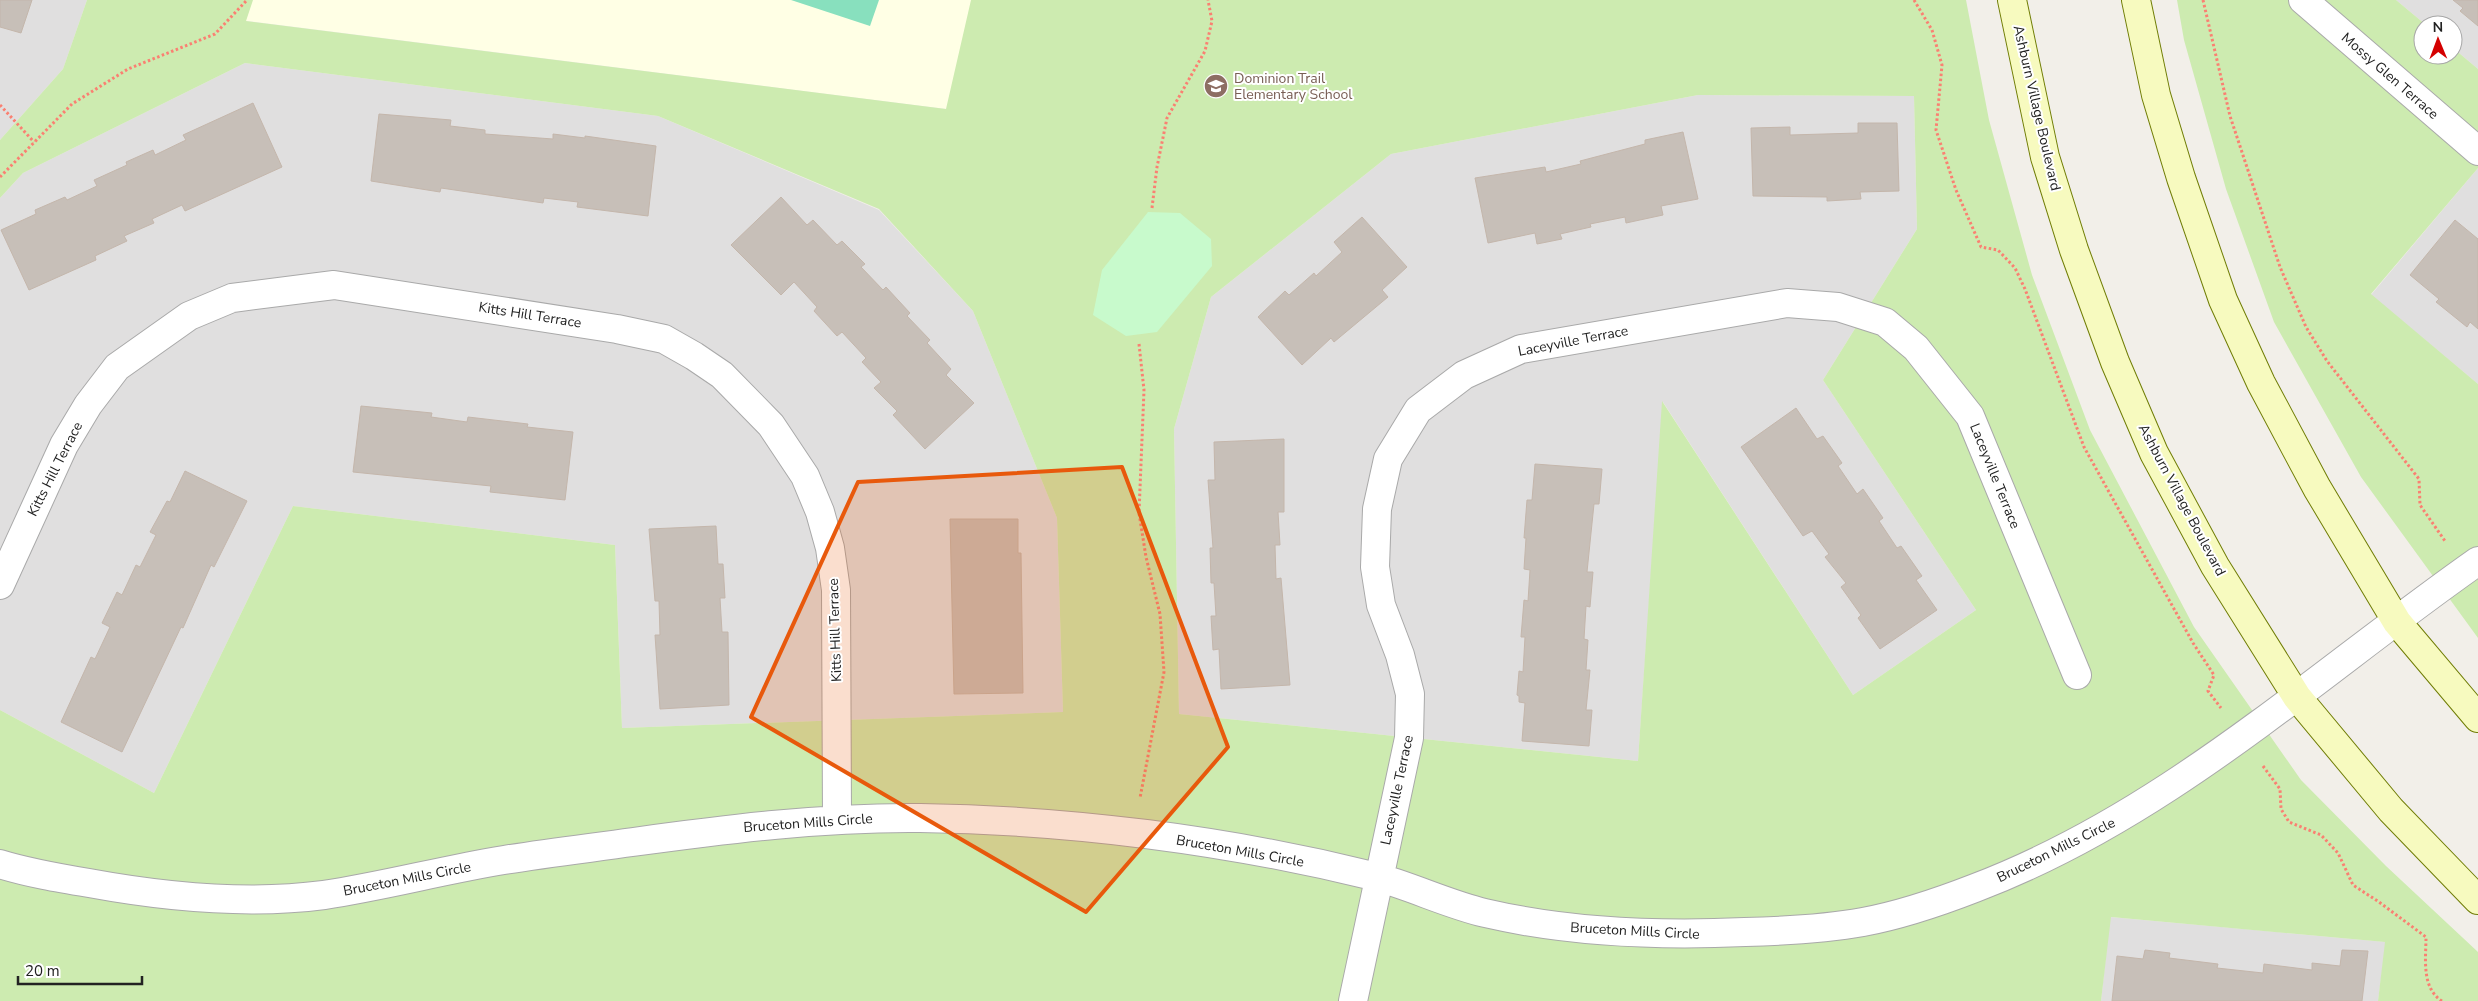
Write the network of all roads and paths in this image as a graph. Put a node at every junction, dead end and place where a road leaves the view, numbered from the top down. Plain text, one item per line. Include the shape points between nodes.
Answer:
1 (247, 0) edge
2 (1208, 0) edge
3 (1914, 0) edge
4 (2012, 0) edge
5 (2136, 0) edge
6 (2203, 0) edge
7 (2303, 0) edge
8 (0, 105) edge
9 (34, 142) junction
10 (2478, 151) edge
11 (0, 177) edge
12 (1152, 208) dead end
13 (1139, 344) dead end
14 (2471, 566) edge
15 (0, 585) edge
16 (2397, 622) junction
17 (2077, 675) dead end
18 (2297, 697) junction
19 (2478, 718) edge
20 (2241, 737) junction
21 (837, 818) junction
22 (1134, 832) junction
23 (0, 864) edge
24 (1378, 878) junction
25 (2478, 900) edge
26 (1353, 1001) edge
27 (2442, 1001) edge

1 - 9 path via 215,34 128,70 72,104
2 - 12 path via 1212,21 1205,51 1167,118
3 - 20 path via 1932,30 1942,65 1936,130 1956,190 1981,247 1998,250 2015,268 2084,446 2214,675 2208,691
4 - 18 main road, Ashburn Village Boulevard via 2046,157 2074,250 2115,362 2154,453 2214,566
5 - 16 main road via 2156,96 2223,300 2261,383 2316,488
6 - 14 path via 2230,116 2280,267 2306,327 2327,361 2419,479 2420,505
7 - 10 street, Mossy Glen Terrace
8 - 9 path
9 - 11 path
13 - 22 path via 1144,390 1138,513 1160,614 1164,672
14 - 16 street
15 - 21 street, Kitts Hill Terrace via 64,445 117,367 189,316 232,298 334,285 664,339 722,375 771,425 805,476 820,512 830,548 836,590
16 - 18 street, Bruceton Mills Circle
16 - 19 main road
17 - 24 street, Laceyville Terrace via 1970,416 1916,348 1885,322 1838,307 1786,303 1521,349 1464,374 1418,410 1388,459 1377,508 1375,566 1381,605 1400,655 1410,694 1409,738
18 - 20 street, Bruceton Mills Circle
18 - 25 main road, Ashburn Village Boulevard via 2391,810
20 - 24 street, Bruceton Mills Circle via 2160,795 2091,836 2018,872 1938,902 1864,922 1786,930 1679,935 1571,929 1481,912
20 - 27 path via 2280,789 2281,809 2289,822 2321,835 2338,853 2353,885 2426,937 2427,980
21 - 22 street, Bruceton Mills Circle via 1042,823
21 - 23 street, Bruceton Mills Circle via 721,830 503,860 320,895 252,899 153,895
22 - 24 street, Bruceton Mills Circle via 1276,856
24 - 26 street, Laceyville Terrace

